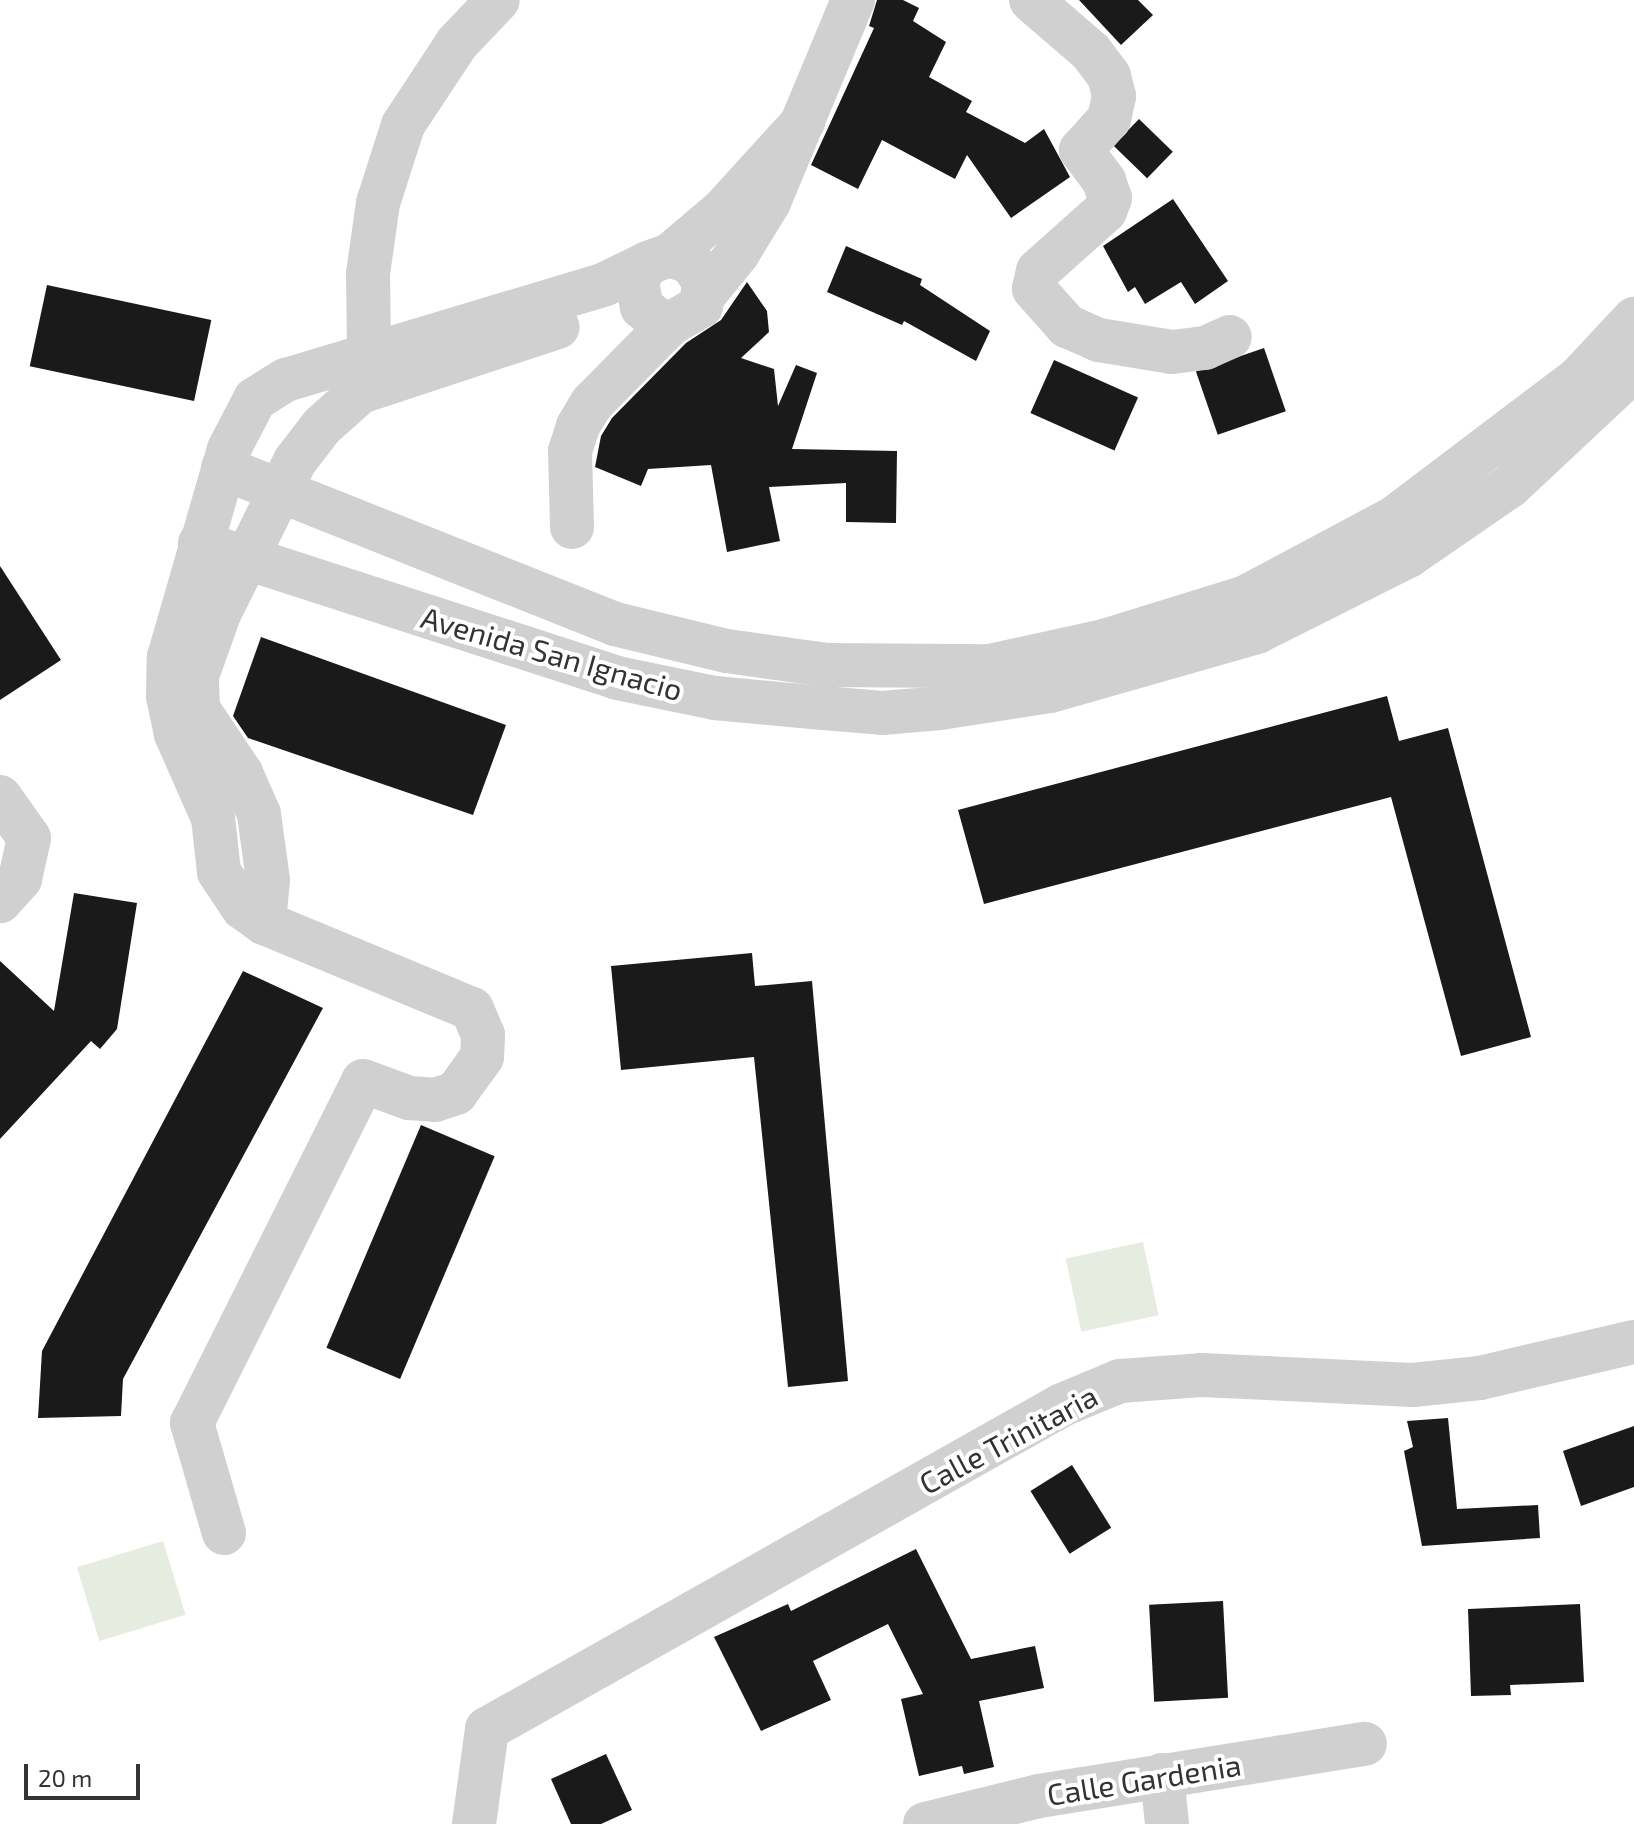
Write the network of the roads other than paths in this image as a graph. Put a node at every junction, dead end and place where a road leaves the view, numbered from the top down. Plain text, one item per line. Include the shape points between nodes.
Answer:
1 (498, 0) edge
2 (853, 0) edge
3 (1031, 0) edge
4 (803, 122) junction
5 (657, 286) junction
6 (1634, 319) edge
7 (1230, 337) dead end
8 (369, 352) junction
9 (1634, 370) edge
10 (223, 468) junction
11 (281, 489) junction
12 (572, 527) dead end
13 (200, 543) junction
14 (246, 559) junction
15 (0, 797) edge
16 (0, 901) edge
17 (264, 923) junction
18 (1634, 1342) edge
19 (224, 1533) dead end
20 (1365, 1744) dead end
21 (1162, 1775) junction
22 (474, 1824) edge
23 (925, 1824) edge
24 (1167, 1824) edge

1 - 8 street via 457,43 403,125 378,203 368,274
2 - 4 street
3 - 7 street via 1091,52 1109,76 1114,96 1109,119 1081,150 1104,181 1110,198 1105,211 1038,271 1034,289 1067,326 1099,340 1172,352 1205,348
4 - 5 street
4 - 5 street via 769,202 693,315
5 - 8 street via 605,284
5 - 11 street via 360,392 322,426
5 - 12 street via 578,426 570,451
6 - 11 street, Avenida San Ignacio via 1579,378 1491,450 1367,533 1246,597 1104,641 990,666 827,665 727,651 615,624
8 - 10 street via 286,380 255,399 240,419
9 - 14 street, Avenida San Ignacio via 1510,486 1408,556 1257,632 1144,668 996,701 882,713 715,698 617,678
10 - 11 street, Avenida San Ignacio
10 - 13 street
11 - 14 street
13 - 14 street, Avenida San Ignacio
13 - 17 street via 169,657 168,696 176,734 213,818 219,872 243,908
14 - 17 street via 197,676 197,698 259,814 268,880
15 - 16 street via 29,838 20,879
17 - 19 street via 472,1009 483,1035 482,1057 456,1093 435,1100 409,1098 363,1081 192,1423
18 - 22 street, Calle Trinitaria via 1480,1378 1413,1385 1201,1375 1120,1381 1062,1405 487,1729
20 - 21 street, Calle Gardenia
21 - 23 street, Calle Gardenia via 1039,1796
21 - 24 street

